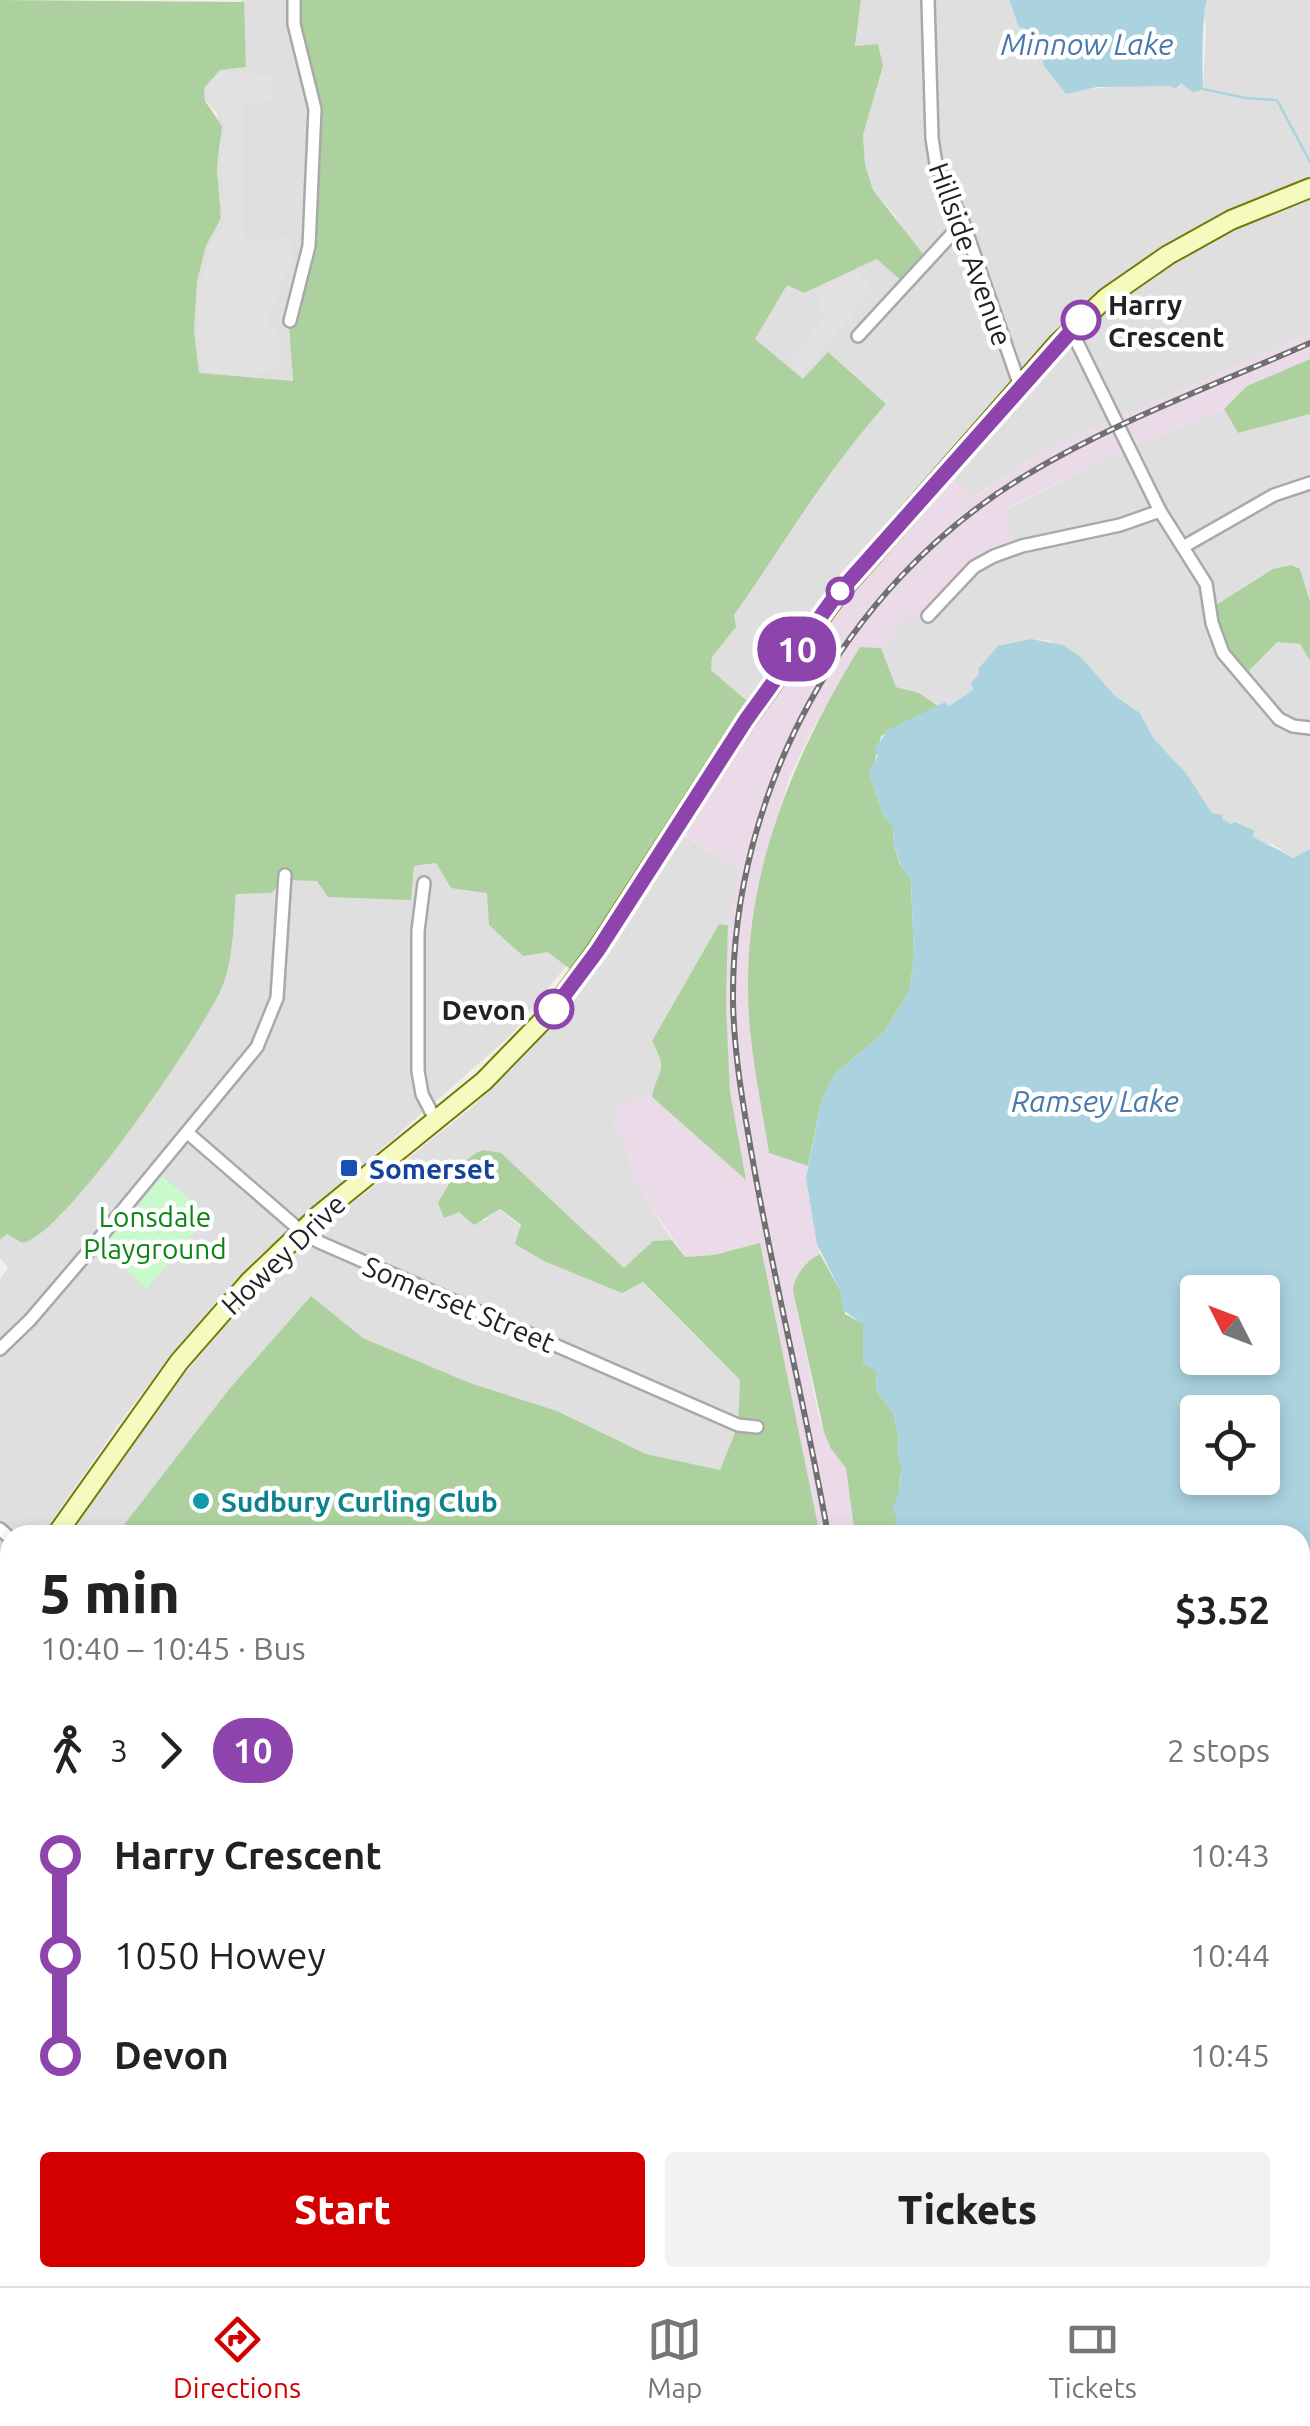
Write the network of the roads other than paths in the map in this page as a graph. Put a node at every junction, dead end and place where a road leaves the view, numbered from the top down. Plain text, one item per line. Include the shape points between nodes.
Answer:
1 (294, 0) edge
2 (928, 0) edge
3 (1310, 188) edge
4 (964, 222) junction
5 (290, 321) dead end
6 (1071, 330) junction
7 (858, 336) dead end
8 (1020, 386) junction
9 (1310, 484) edge
10 (1160, 512) junction
11 (1183, 547) junction
12 (928, 616) dead end
13 (1310, 728) edge
14 (285, 875) dead end
15 (424, 883) dead end
16 (436, 1120) junction
17 (189, 1134) junction
18 (301, 1231) junction
19 (0, 1349) edge
20 (757, 1427) dead end
21 (63, 1525) edge

1 - 5 street via 316,108 309,246
2 - 4 street, Hillside Avenue via 936,164
3 - 6 main road, Howey Drive via 1188,243
4 - 7 street
4 - 8 street, Hillside Avenue
6 - 8 main road, Howey Drive
6 - 10 street
8 - 16 main road, Howey Drive via 815,624 573,985 502,1064
9 - 11 street via 1274,495
10 - 11 street
10 - 12 street via 994,556 974,567
11 - 13 street via 1206,584 1214,633 1230,664 1279,718
14 - 17 street via 281,970 270,1022
15 - 16 street via 418,1071
16 - 18 main road, Howey Drive
17 - 18 street, Somerset Street
17 - 19 street
18 - 20 street, Somerset Street via 738,1425
18 - 21 main road, Howey Drive via 196,1341

